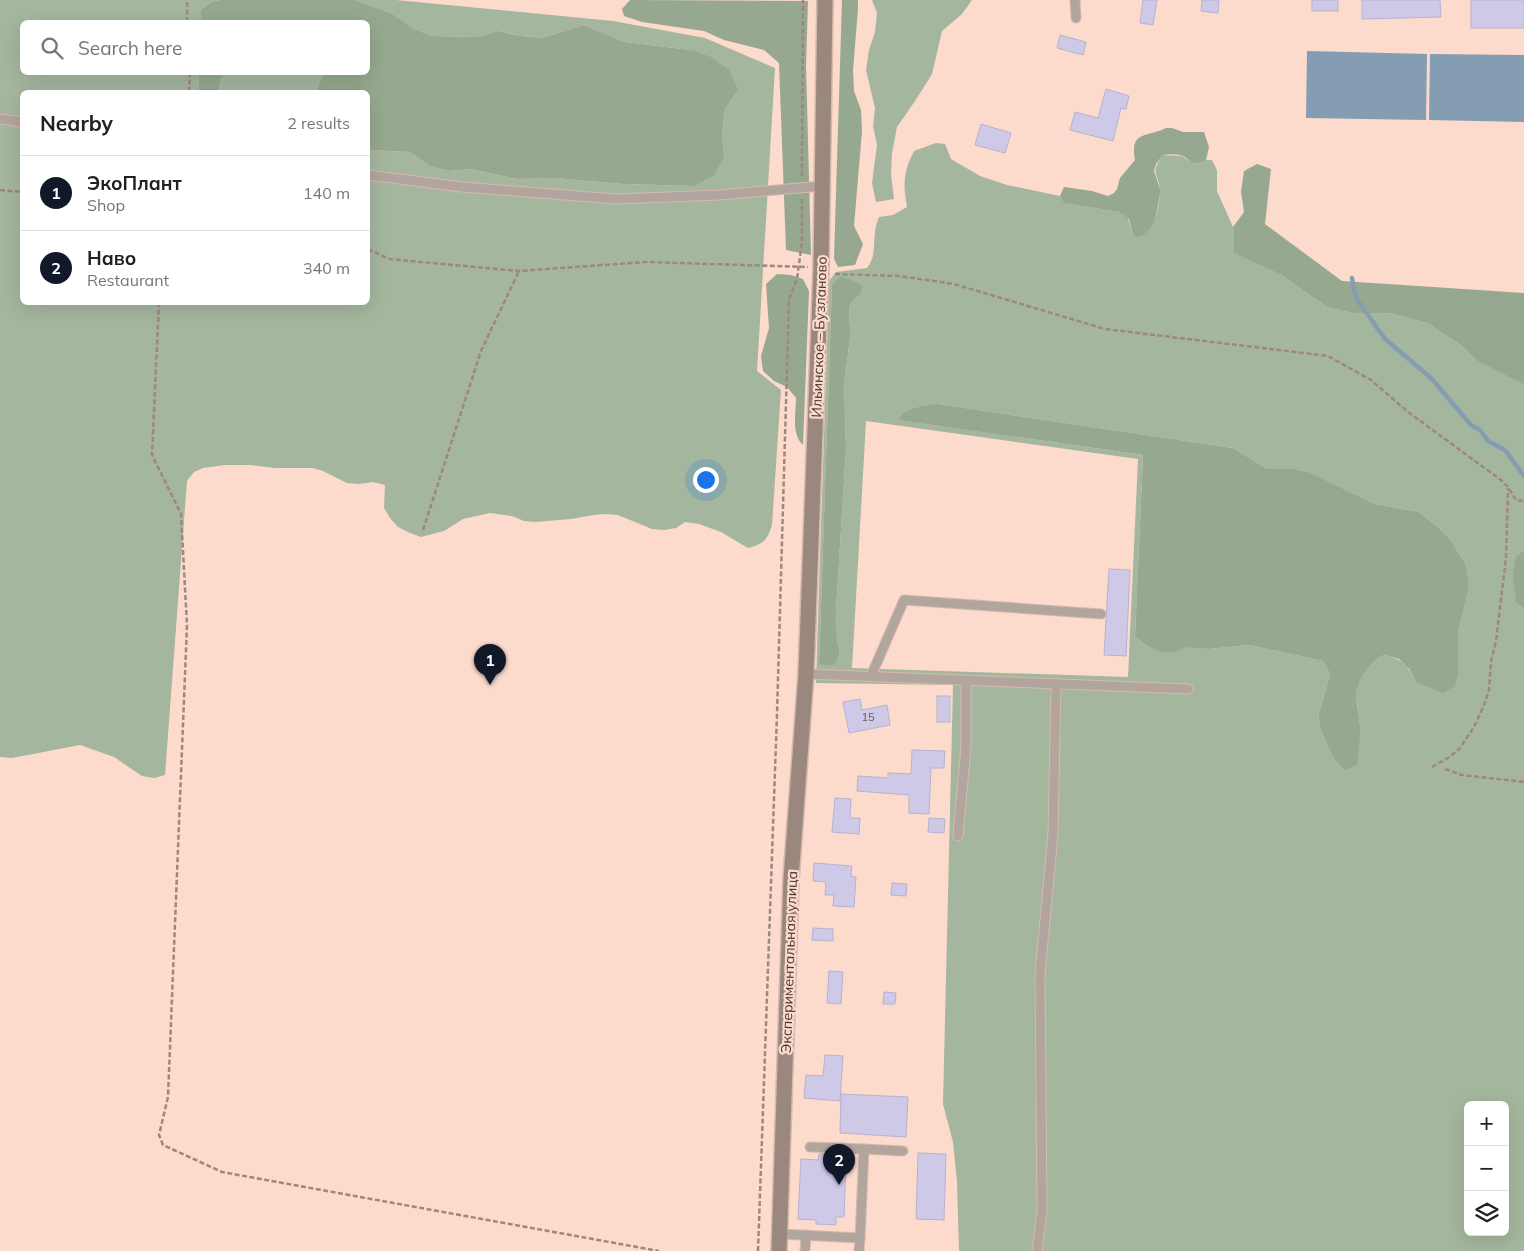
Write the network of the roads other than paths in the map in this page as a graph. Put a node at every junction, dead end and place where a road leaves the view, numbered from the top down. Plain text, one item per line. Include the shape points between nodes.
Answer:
1 (825, 0) edge
2 (1075, 0) edge
3 (1076, 18) dead end
4 (0, 119) edge
5 (20, 122) edge
6 (370, 175) edge
7 (822, 186) junction
8 (1101, 614) dead end
9 (806, 674) junction
10 (871, 676) junction
11 (966, 680) junction
12 (1056, 684) junction
13 (1188, 689) dead end
14 (958, 836) dead end
15 (810, 1146) dead end
16 (864, 1149) junction
17 (903, 1151) dead end
18 (780, 1234) junction
19 (806, 1235) junction
20 (860, 1238) junction
21 (779, 1251) edge
22 (805, 1251) edge
23 (859, 1251) edge
24 (1037, 1251) edge

1 - 7 street, Ильинское – Бузланово
2 - 3 lane
4 - 5 lane
6 - 7 lane via 462,187 616,199
7 - 9 street, Ильинское – Бузланово
8 - 10 lane via 904,600
9 - 10 lane
9 - 18 street, Экспериментальная улица via 791,879
10 - 11 lane
11 - 12 lane
11 - 14 lane via 966,746
12 - 13 lane
12 - 24 lane via 1053,834 1040,974 1042,1211
15 - 16 lane
16 - 17 lane
16 - 20 lane
18 - 19 lane
18 - 21 street, Экспериментальная улица
19 - 20 lane
19 - 22 lane
20 - 23 lane

